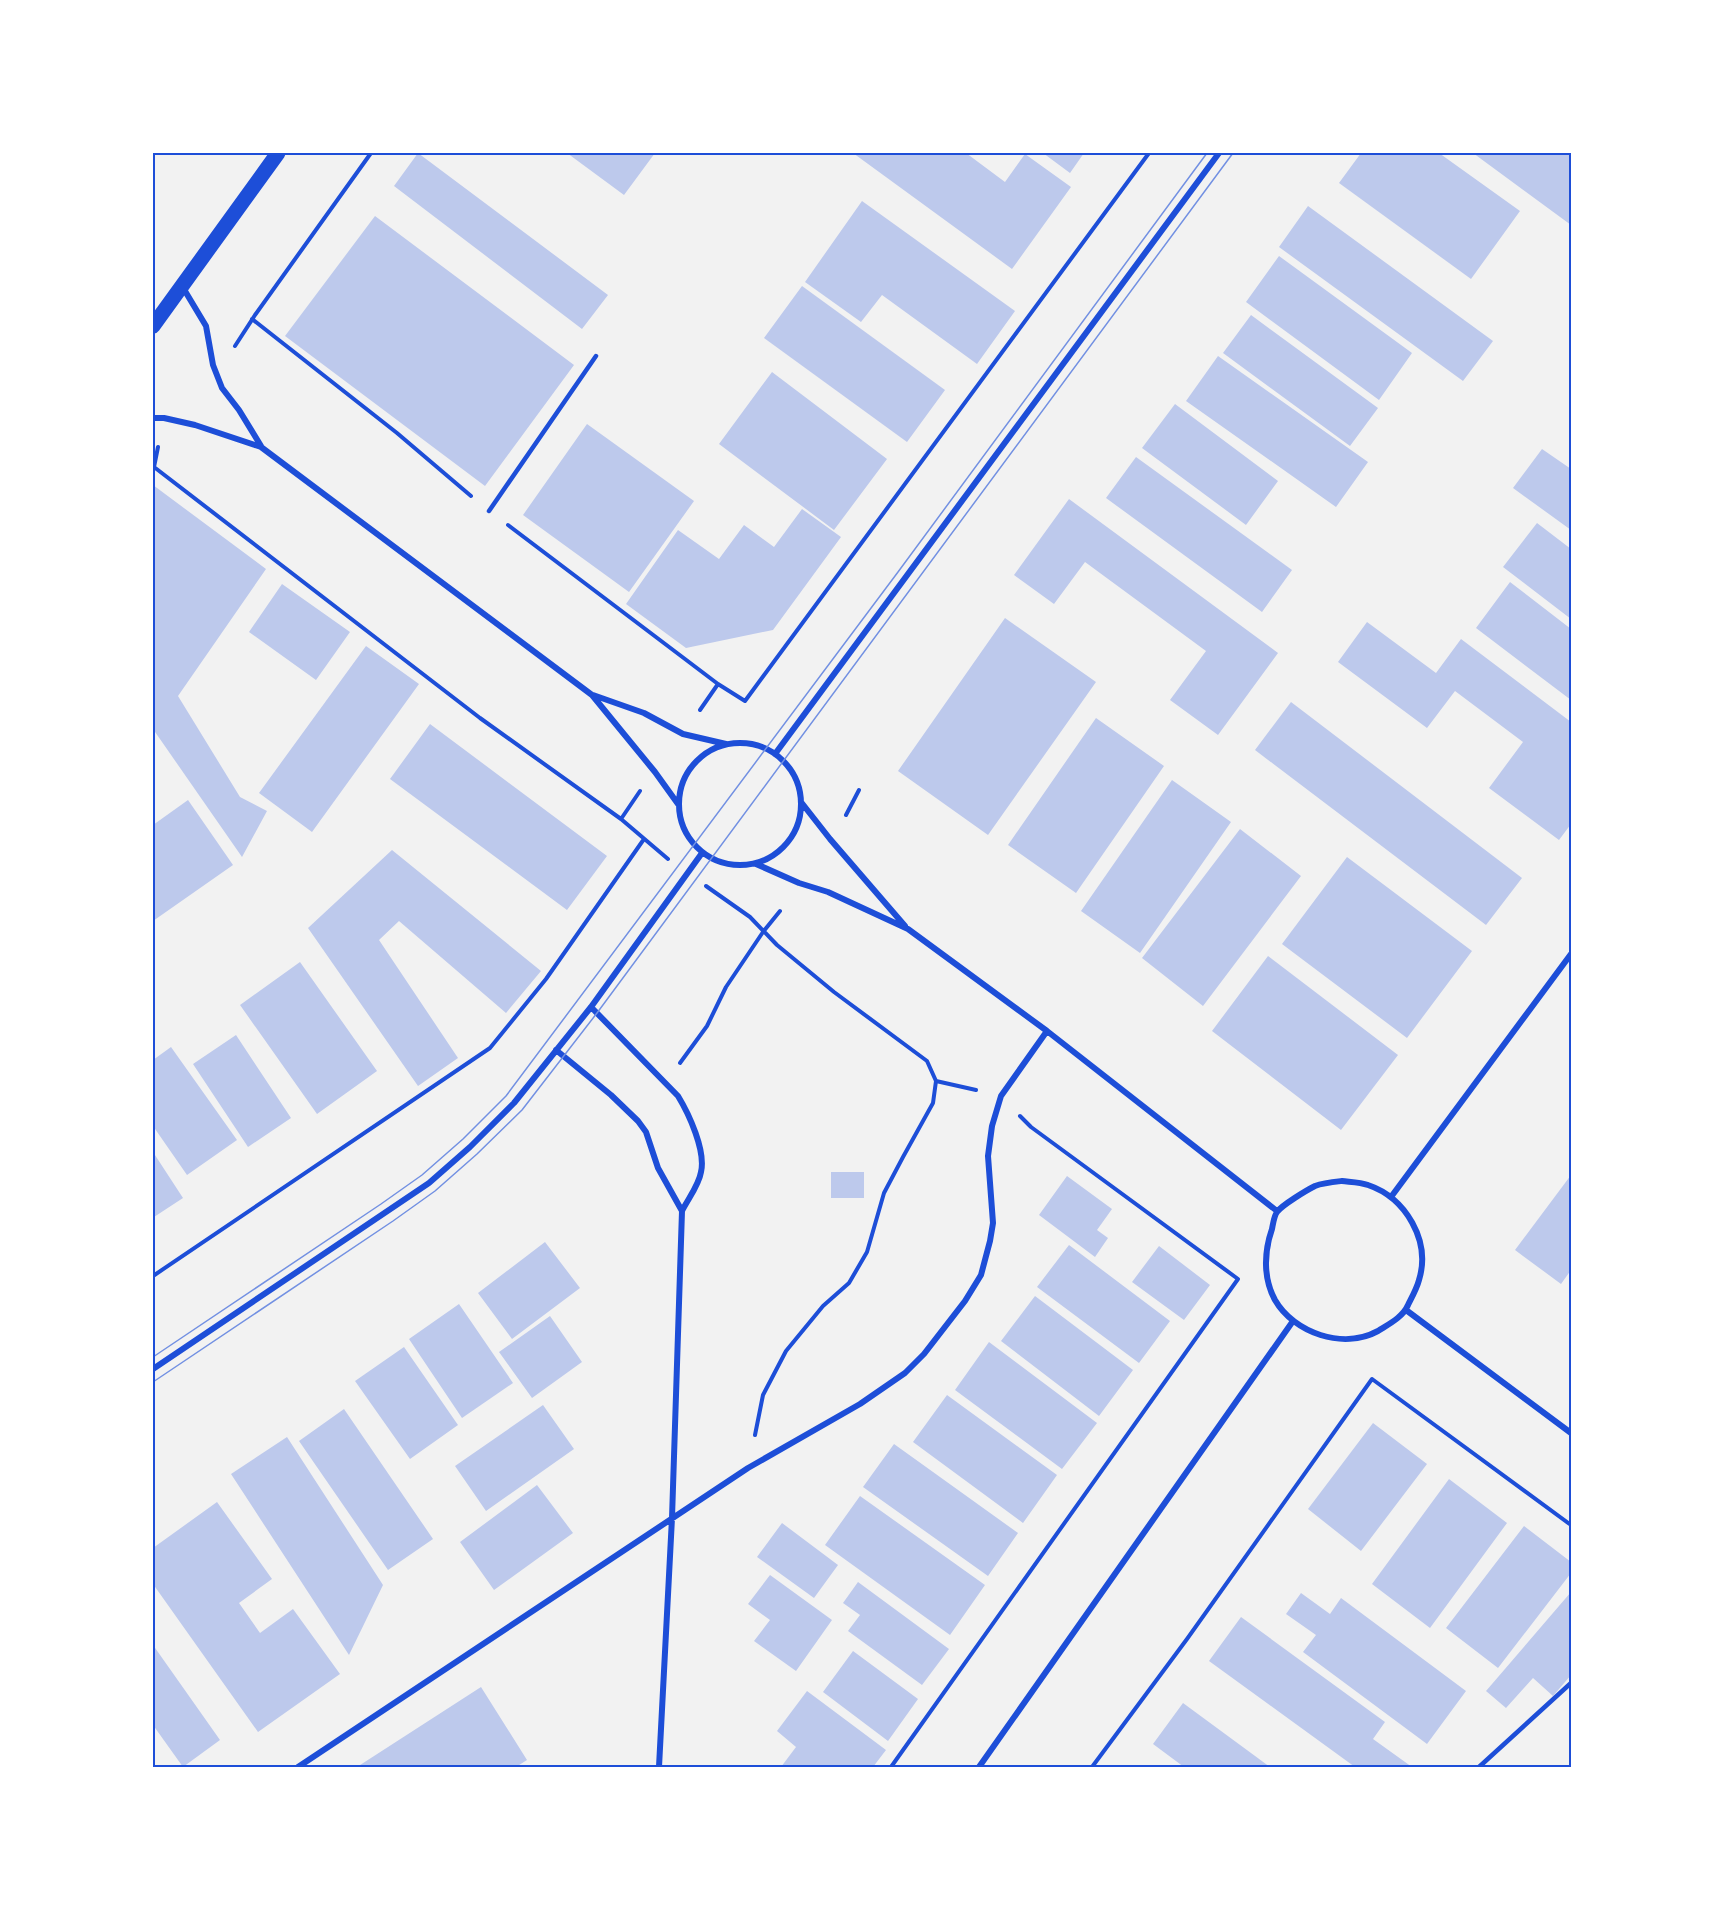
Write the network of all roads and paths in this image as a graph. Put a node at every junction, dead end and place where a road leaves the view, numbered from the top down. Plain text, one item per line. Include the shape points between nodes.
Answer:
1 (278, 153) edge
2 (371, 153) edge
3 (1149, 153) edge
4 (1219, 153) edge
5 (182, 285) junction
6 (153, 326) edge
7 (232, 350) dead end
8 (596, 356) dead end
9 (153, 418) edge
10 (261, 447) junction
11 (153, 452) edge
12 (489, 511) dead end
13 (718, 684) dead end
14 (592, 694) junction
15 (727, 744) junction
16 (775, 754) junction
17 (646, 783) dead end
18 (859, 790) dead end
19 (801, 802) junction
20 (678, 804) junction
21 (846, 815) dead end
22 (644, 839) dead end
23 (702, 853) junction
24 (756, 864) junction
25 (729, 903) dead end
26 (780, 911) dead end
27 (908, 929) junction
28 (763, 932) junction
29 (1571, 954) edge
30 (591, 1008) junction
31 (1047, 1031) junction
32 (556, 1050) junction
33 (676, 1069) dead end
34 (936, 1081) junction
35 (1001, 1096) junction
36 (1391, 1197) junction
37 (682, 1211) junction
38 (1278, 1211) junction
39 (153, 1276) edge
40 (1406, 1310) junction
41 (1293, 1321) junction
42 (153, 1369) edge
43 (1571, 1433) edge
44 (748, 1468) junction
45 (672, 1518) junction
46 (1571, 1525) edge
47 (1571, 1683) edge
48 (298, 1767) edge
49 (659, 1767) edge
50 (891, 1767) edge
51 (979, 1767) edge
52 (1092, 1767) edge
53 (1479, 1767) edge

1 - 5 main road
2 - 7 path
3 - 13 path via 745,701
4 - 16 street
5 - 6 main road
5 - 10 street via 206,326 222,388
8 - 12 lane
9 - 10 street via 195,425
10 - 14 street
11 - 17 path via 158,447 154,467 471,711 621,819
14 - 15 street via 644,713 682,734
14 - 20 street
15 - 16 street via 754,744
15 - 20 street via 698,759 687,772
16 - 19 street via 792,773
18 - 21 path
19 - 24 street via 794,834 771,858
19 - 27 street
20 - 23 street via 679,819
22 - 39 path via 546,979 490,1048
23 - 24 street via 725,864
23 - 30 street
24 - 27 street
25 - 28 path
26 - 28 path
27 - 31 street
28 - 33 path
28 - 34 path via 834,992 927,1061
29 - 36 street
30 - 32 street
30 - 37 street via 665,1081 688,1112 702,1172
31 - 35 street
31 - 38 street
32 - 37 street via 638,1121
32 - 42 street via 514,1103 429,1183
34 - 35 path
34 - 44 path via 933,1103 884,1193 867,1252 849,1283 786,1351 763,1395
35 - 44 street via 988,1156 990,1241 981,1275 966,1301 905,1373 860,1404
35 - 50 path via 1031,1127 1238,1279
36 - 38 street via 1368,1185 1341,1181 1316,1186
36 - 40 street via 1407,1213 1418,1234 1422,1256 1420,1279
37 - 45 street
38 - 41 street via 1266,1246 1266,1273 1275,1299
40 - 41 street via 1370,1335 1343,1340 1316,1334
40 - 43 street
41 - 51 street
44 - 45 street
45 - 48 street
45 - 49 street
46 - 52 path via 1372,1379
47 - 53 lane

